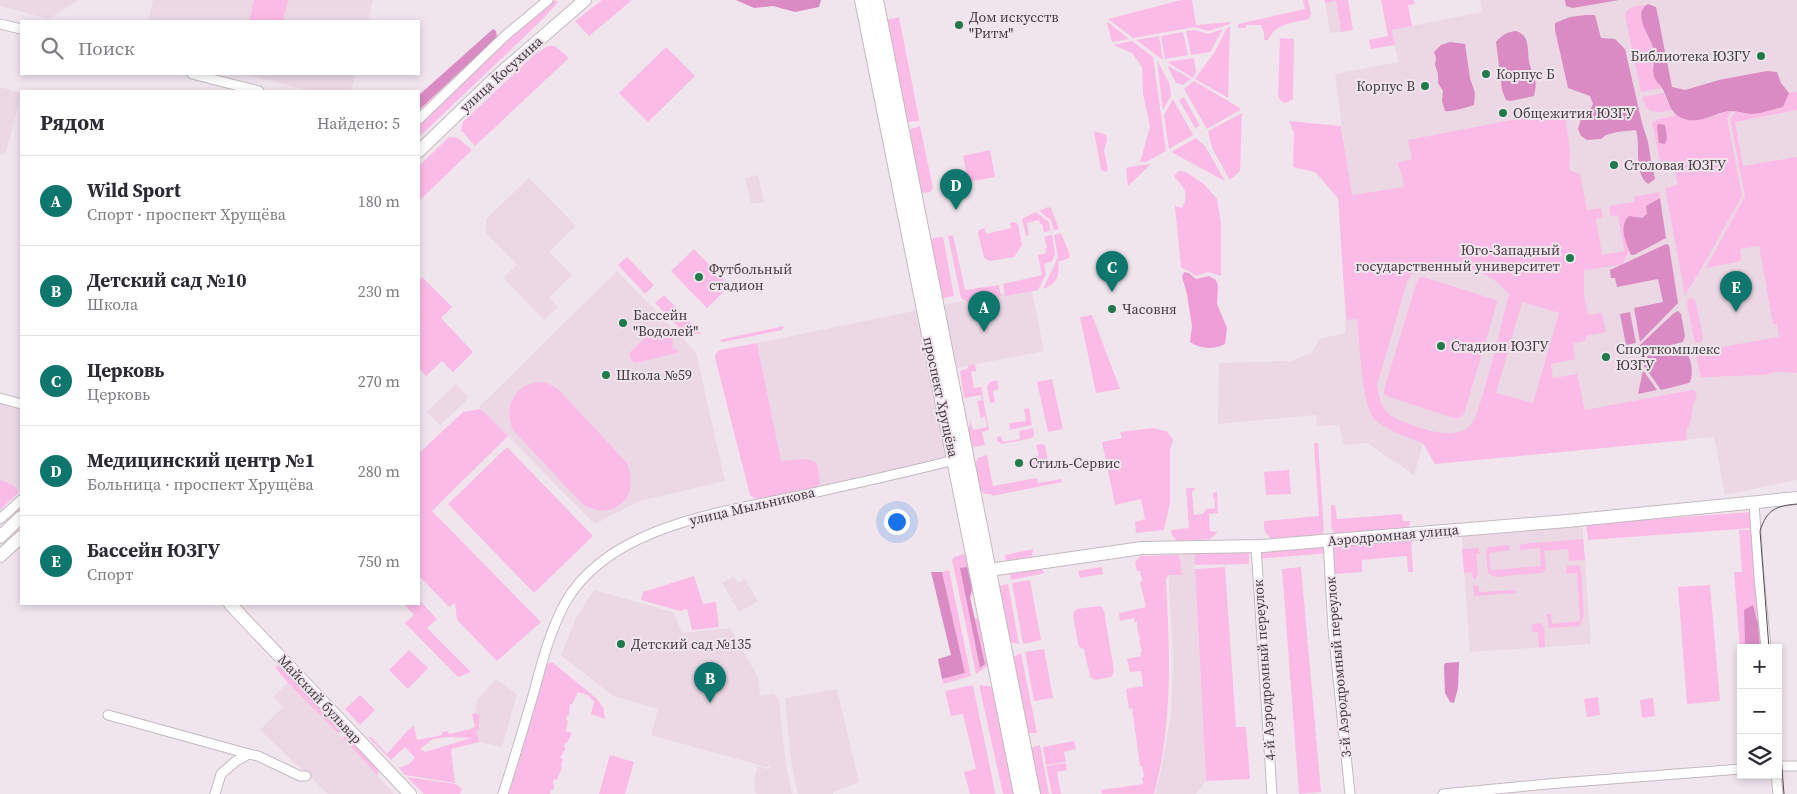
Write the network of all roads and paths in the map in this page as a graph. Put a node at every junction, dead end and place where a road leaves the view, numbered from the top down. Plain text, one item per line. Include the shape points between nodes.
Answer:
1 (548, 0) edge
2 (585, 0) edge
3 (862, 0) edge
4 (876, 0) edge
5 (0, 24) edge
6 (20, 29) edge
7 (196, 75) edge
8 (255, 90) edge
9 (420, 118) edge
10 (420, 150) edge
11 (0, 398) edge
12 (20, 404) edge
13 (960, 458) junction
14 (1797, 498) edge
15 (20, 501) edge
16 (1754, 503) junction
17 (20, 518) edge
18 (0, 519) edge
19 (0, 537) edge
20 (20, 539) edge
21 (1328, 540) junction
22 (1256, 546) junction
23 (0, 556) edge
24 (989, 570) junction
25 (231, 605) edge
26 (1766, 644) edge
27 (108, 715) dead end
28 (249, 754) junction
29 (1782, 766) edge
30 (1797, 766) edge
31 (1737, 769) edge
32 (306, 776) dead end
33 (1776, 779) edge
34 (215, 794) edge
35 (410, 794) edge
36 (504, 794) edge
37 (1021, 794) edge
38 (1033, 794) edge
39 (1272, 794) edge
40 (1350, 794) edge
41 (1443, 794) edge
42 (1778, 794) edge

1 - 9 street, улица Косухина via 506,35
2 - 10 street, улица Косухина via 495,78
3 - 13 main road, проспект Хрущёва
4 - 13 main road, проспект Хрущёва
5 - 6 street
7 - 8 street
11 - 12 street
13 - 24 main road, проспект Хрущёва
13 - 36 street, улица Мыльникова via 705,515 645,536 597,565 574,589 552,631
13 - 37 main road, проспект Хрущёва
14 - 16 street, Аэродромная улица
15 - 18 street
16 - 21 street, Аэродромная улица
16 - 26 street
17 - 19 street
20 - 23 street
21 - 22 street, Аэродромная улица
21 - 40 street, 3-й Аэродромный переулок via 1333,628
22 - 24 street, Аэродромная улица via 1142,548
22 - 39 street, 4-й Аэродромный переулок
24 - 38 main road, проспект Хрущёва
25 - 35 street, Майский бульвар
27 - 28 street
28 - 32 street
28 - 34 street via 221,774
29 - 30 street
31 - 41 street
33 - 42 street

